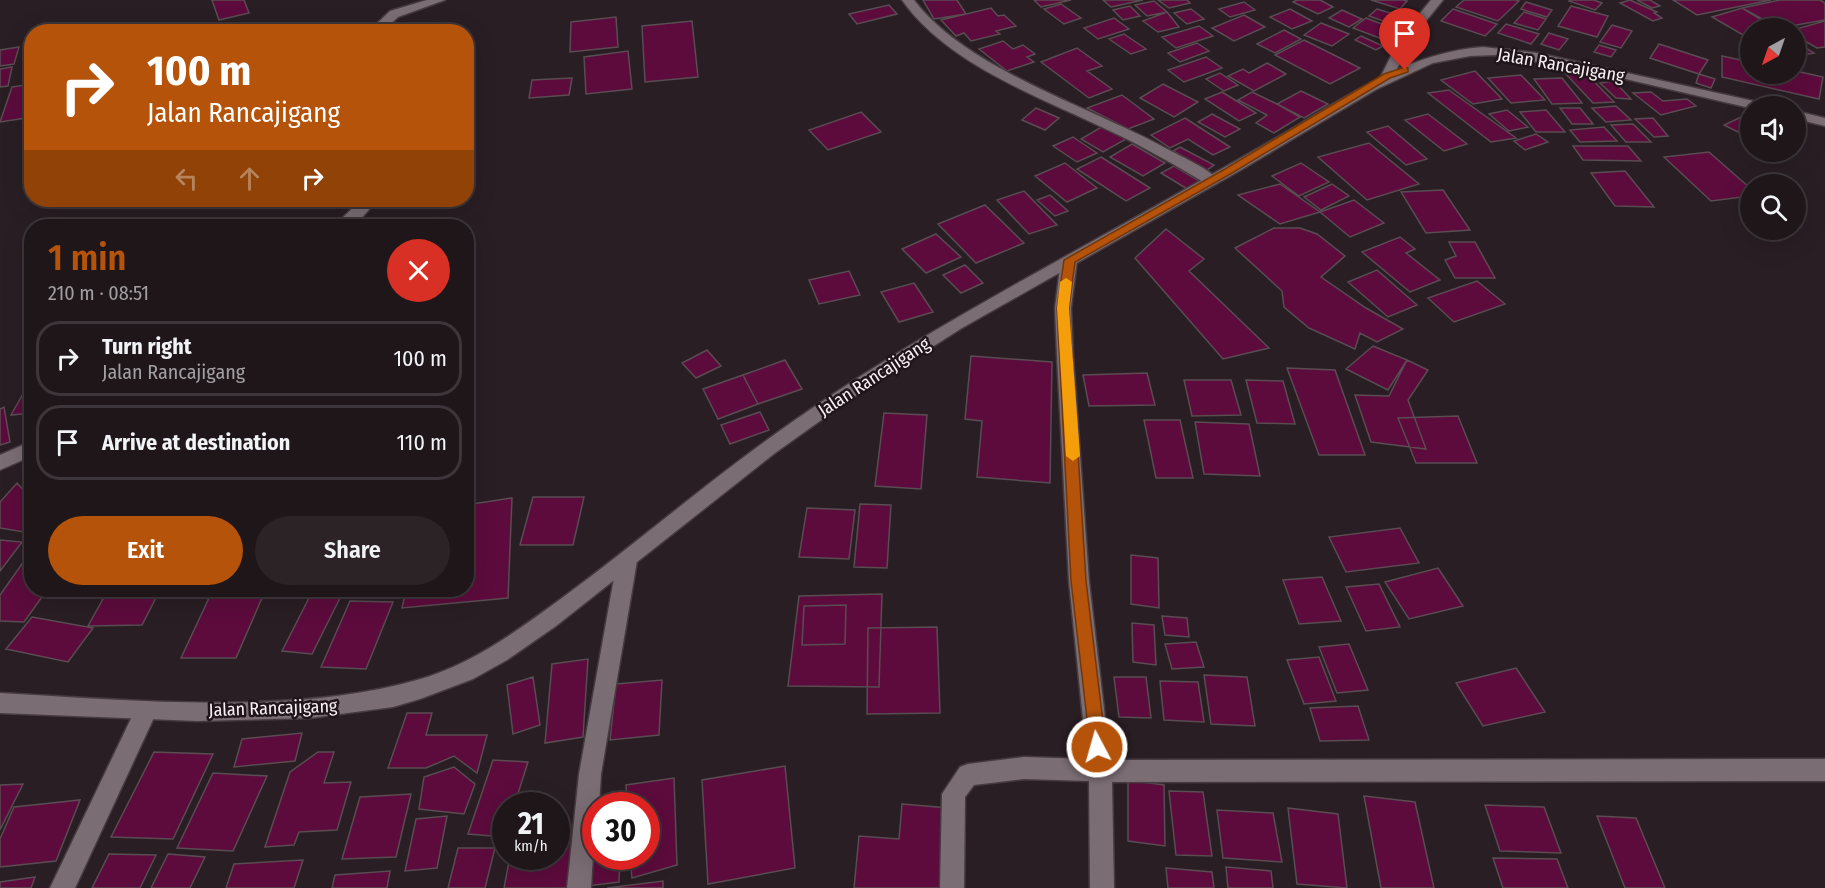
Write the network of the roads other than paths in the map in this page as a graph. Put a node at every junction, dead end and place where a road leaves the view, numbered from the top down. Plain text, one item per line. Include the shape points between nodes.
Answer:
1 (439, 0) edge
2 (908, 0) edge
3 (1437, 0) edge
4 (383, 24) edge
5 (1387, 76) junction
6 (1740, 102) edge
7 (1806, 117) edge
8 (1825, 122) edge
9 (1212, 181) junction
10 (363, 207) edge
11 (352, 219) edge
12 (1070, 260) junction
13 (24, 452) edge
14 (0, 463) edge
15 (627, 561) junction
16 (0, 703) edge
17 (146, 711) junction
18 (1825, 770) edge
19 (1100, 771) junction
20 (62, 888) edge
21 (579, 888) edge
22 (952, 888) edge
23 (1102, 888) edge

1 - 4 street via 394,14
2 - 9 street via 928,24 991,67
3 - 5 street via 1407,36
5 - 6 street, Jalan Rancajigang via 1440,58 1495,51
5 - 9 street, Jalan Rancajigang
7 - 8 street
9 - 12 street, Jalan Rancajigang
10 - 11 street
12 - 15 street, Jalan Rancajigang via 847,393 729,478
12 - 19 street via 1063,308 1078,581
13 - 14 street
15 - 17 street, Jalan Rancajigang via 504,651 447,680 372,701 315,710
15 - 21 street via 590,774
16 - 17 street, Jalan Rancajigang
17 - 20 street
18 - 19 street
19 - 22 street via 1024,768 968,775 954,794
19 - 23 street

